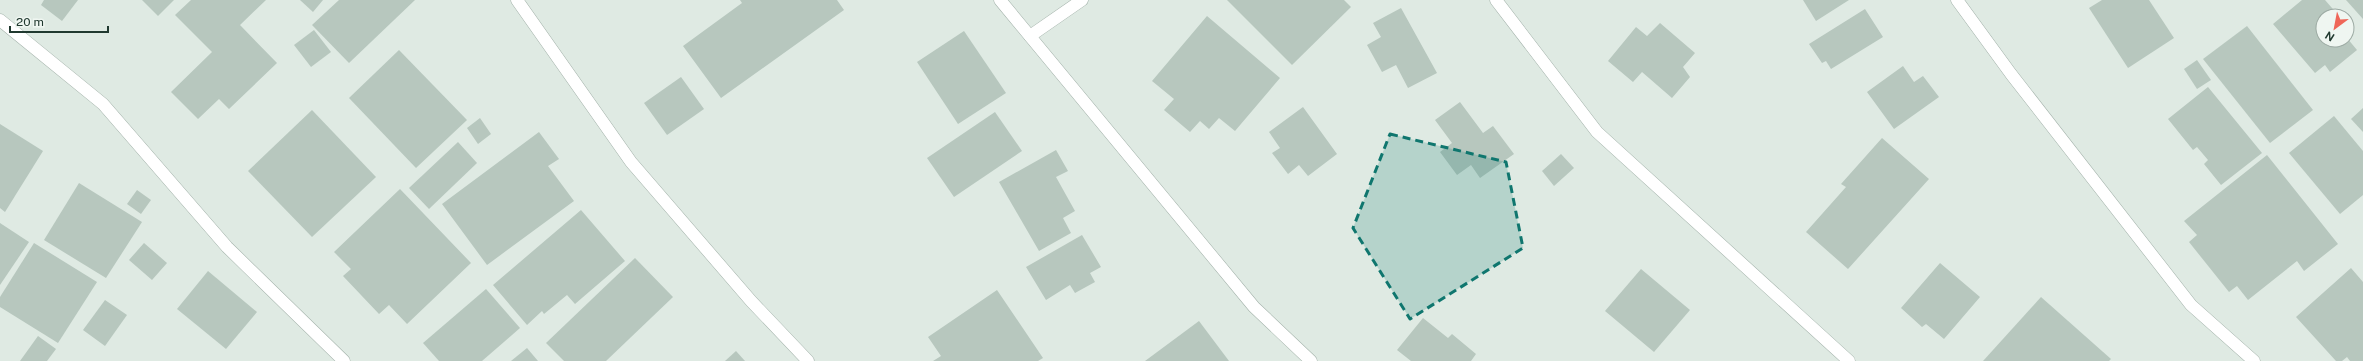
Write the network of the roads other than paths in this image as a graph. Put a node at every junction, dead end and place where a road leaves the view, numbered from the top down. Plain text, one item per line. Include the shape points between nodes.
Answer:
1 (517, 0) edge
2 (1000, 0) edge
3 (1082, 0) edge
4 (1496, 0) edge
5 (1957, 0) edge
6 (0, 20) edge
7 (1030, 36) junction
8 (344, 361) edge
9 (808, 361) edge
10 (1312, 361) edge
11 (1850, 361) edge
12 (2254, 361) edge

1 - 9 street via 631,162 751,300
2 - 7 street
3 - 7 street
4 - 11 street via 1597,132
5 - 12 street via 2011,74 2191,305
6 - 8 street via 103,104 228,247
7 - 10 street via 1254,307

